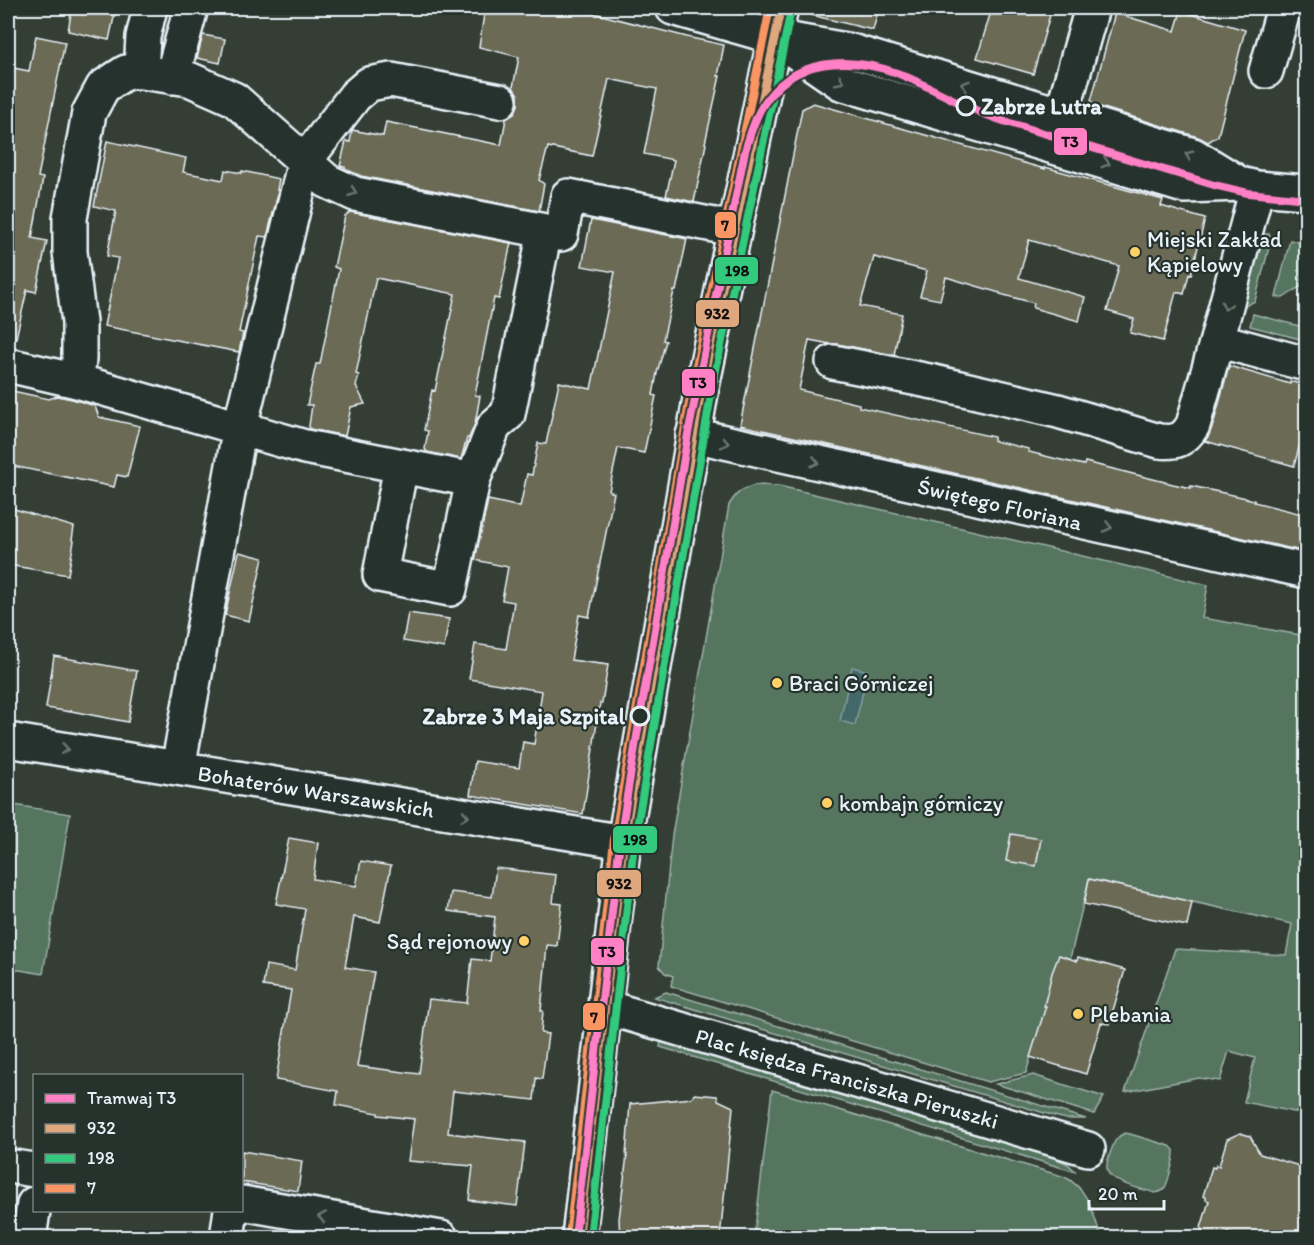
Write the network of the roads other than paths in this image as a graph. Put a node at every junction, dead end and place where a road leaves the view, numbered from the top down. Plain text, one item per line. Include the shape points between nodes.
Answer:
1 (150, 8) edge
2 (191, 8) edge
3 (673, 8) edge
4 (1092, 8) edge
5 (1284, 8) edge
6 (777, 22) edge
7 (1266, 71) dead end
8 (156, 74) junction
9 (500, 101) dead end
10 (1061, 114) junction
11 (1052, 147) junction
12 (305, 161) junction
13 (1248, 186) junction
14 (1306, 192) edge
15 (735, 229) junction
16 (545, 231) junction
17 (1217, 340) junction
18 (833, 362) dead end
19 (1306, 364) edge
20 (8, 365) edge
21 (77, 381) junction
22 (240, 427) junction
23 (693, 435) junction
24 (401, 466) junction
25 (473, 480) junction
26 (1306, 571) edge
27 (8, 740) edge
28 (178, 768) junction
29 (624, 842) junction
30 (605, 1007) junction
31 (1088, 1149) dead end
32 (8, 1166) edge
33 (33, 1170) edge
34 (243, 1203) edge
35 (33, 1211) edge
36 (231, 1212) edge
37 (29, 1238) edge
38 (227, 1238) edge
39 (441, 1238) edge
40 (579, 1238) edge

1 - 8 street via 143,37
2 - 8 street
3 - 6 street
4 - 10 street
5 - 7 street
10 -> 6 street via 851,51
6 -> 11 street via 841,83
6 - 15 street
8 - 12 street via 189,79 234,99
8 - 21 street via 126,72 103,87 88,113 70,218 79,322
9 - 12 street via 391,80 369,84 355,96
10 - 11 street
13 -> 10 street via 1193,155
11 -> 13 street via 1184,186
12 -> 16 street via 327,181 355,194
12 - 22 street
13 - 14 street
13 -> 17 street
15 - 16 street via 568,196 561,234
15 - 23 street
16 - 25 street via 508,414 494,426
17 - 18 street via 1193,425 1181,439 1171,442 1058,411
17 - 19 street
20 - 21 street
21 - 22 street
22 - 24 street via 305,447
22 - 28 street
23 -> 26 street, Świętego Floriana
23 - 29 street
24 - 25 street
24 - 25 street via 380,575 426,585 450,589
27 -> 28 street, Bohaterów Warszawskich
28 -> 29 street, Bohaterów Warszawskich
29 - 30 street
30 - 31 street, Plac księdza Franciszka Pieruszki
30 - 40 street
32 - 33 street
39 -> 34 street
35 - 37 street
36 - 38 street

